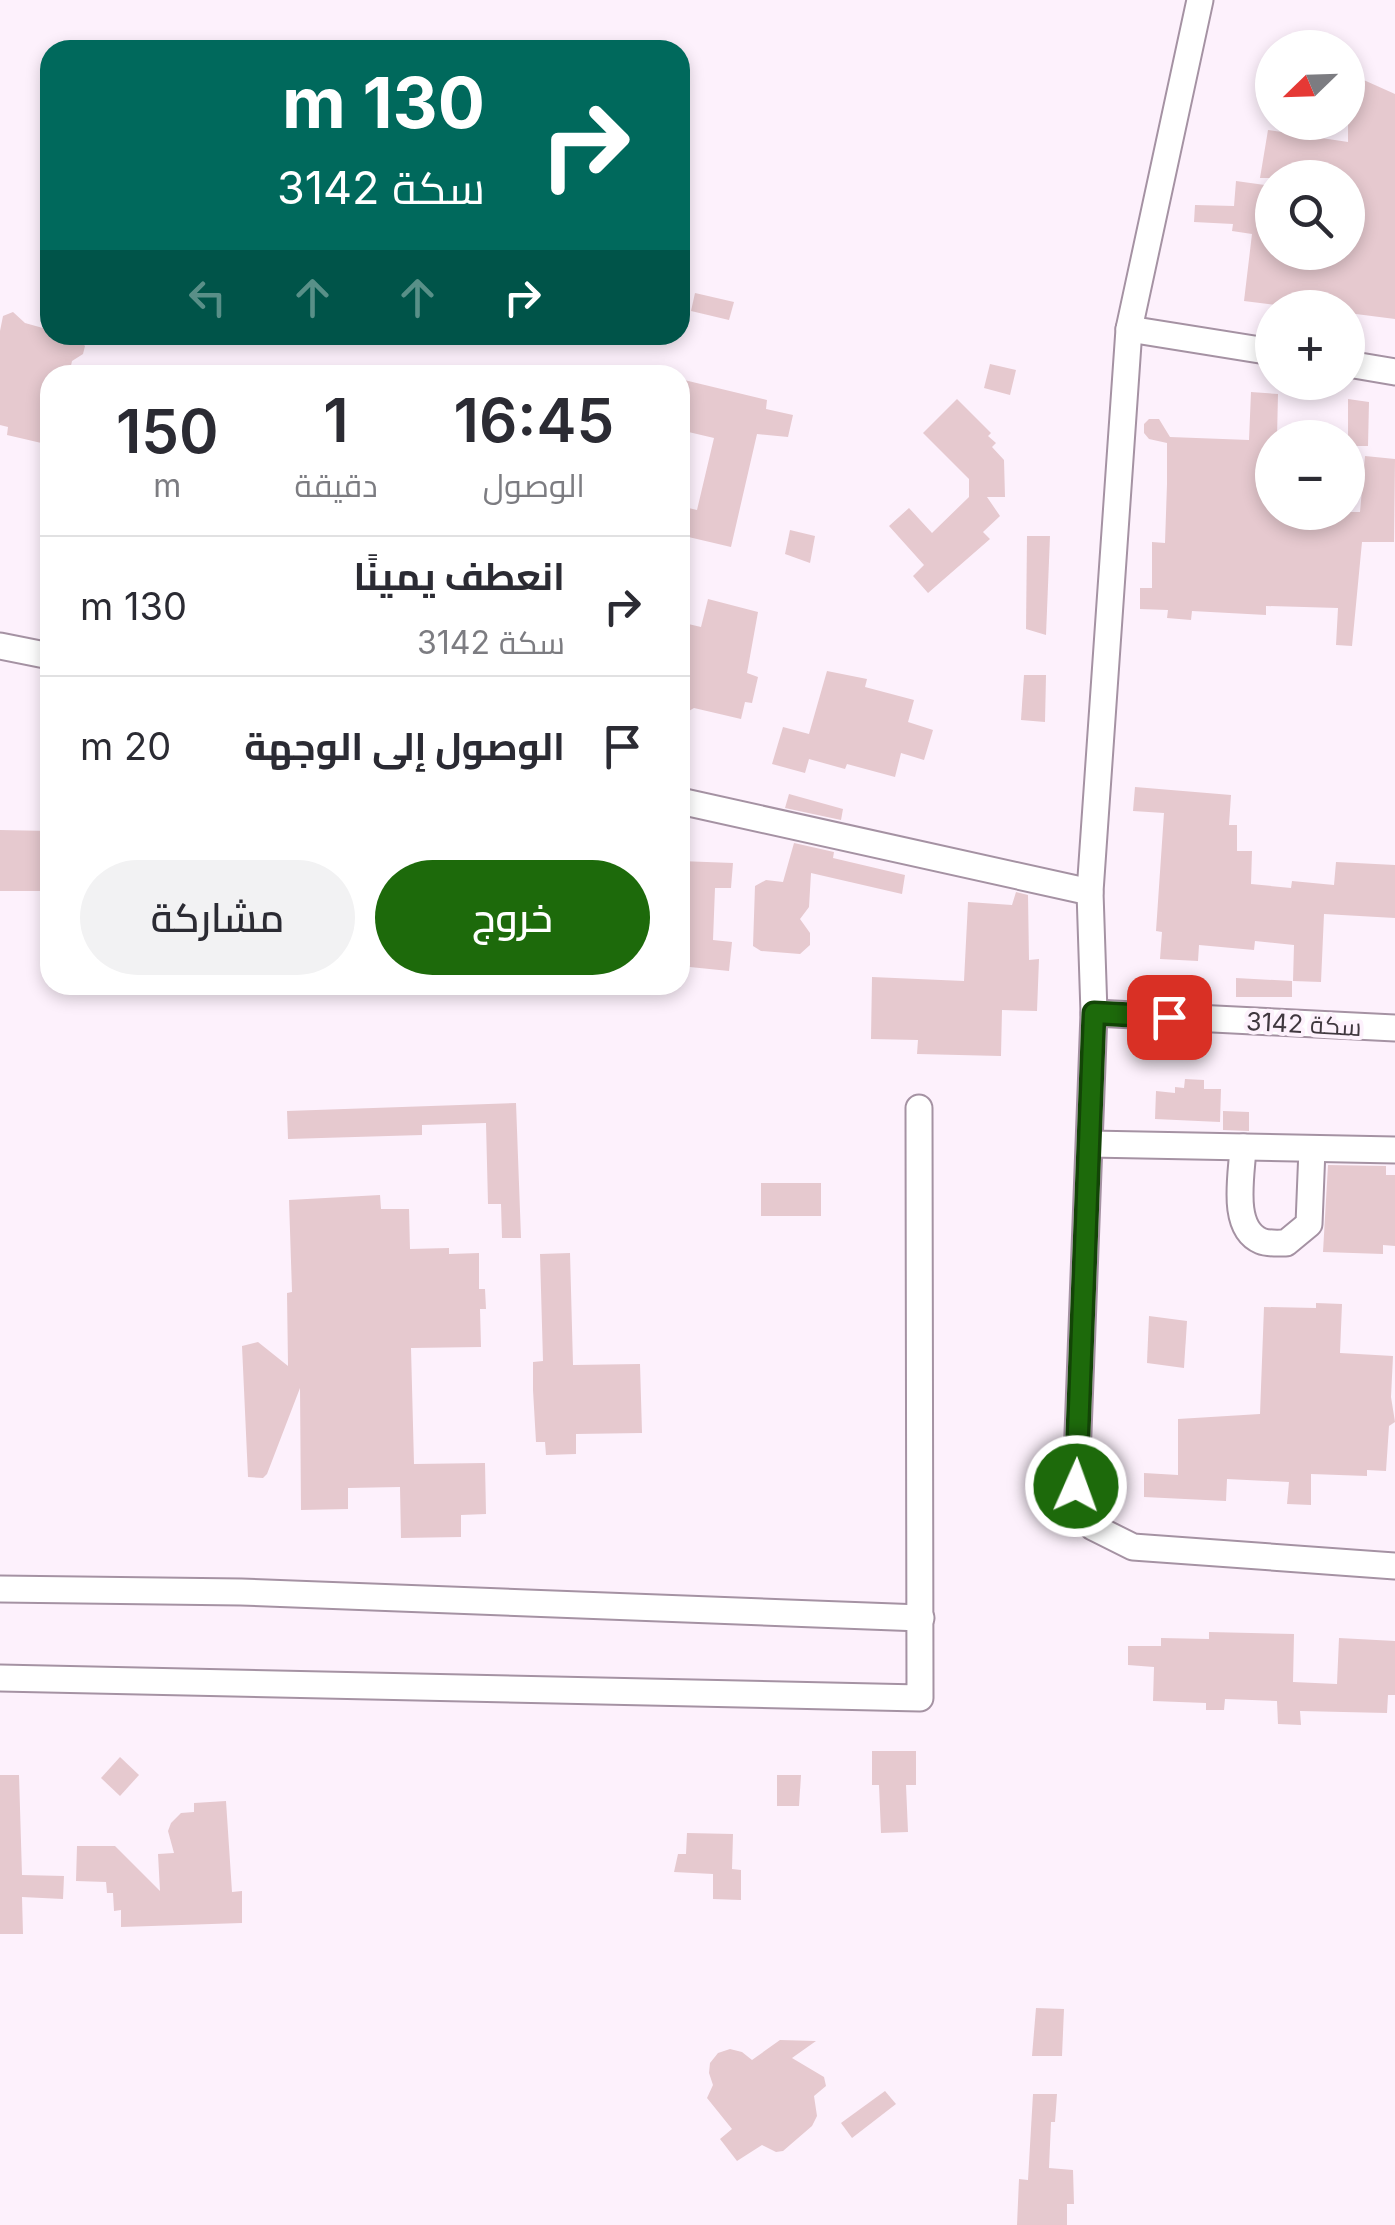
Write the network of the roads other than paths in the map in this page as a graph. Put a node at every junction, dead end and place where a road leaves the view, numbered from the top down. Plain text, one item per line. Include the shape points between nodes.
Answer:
1 (1196, 1) edge
2 (1129, 328) junction
3 (1255, 349) edge
4 (1365, 367) edge
5 (1395, 372) edge
6 (0, 646) edge
7 (40, 654) edge
8 (690, 802) edge
9 (1090, 892) junction
10 (1094, 1013) junction
11 (1395, 1028) edge
12 (919, 1108) dead end
13 (1090, 1144) junction
14 (1243, 1147) junction
15 (1312, 1148) junction
16 (1395, 1150) edge
17 (1395, 1566) edge
18 (0, 1589) edge
19 (920, 1618) junction
20 (0, 1678) edge

1 - 2 street
2 - 3 street
2 - 9 street
4 - 5 street
6 - 7 street
8 - 9 street
9 - 10 street
10 - 11 street, سكة 3142
10 - 13 street
12 - 19 street
13 - 14 street
13 - 17 street via 1076,1486 1093,1527 1134,1547
14 - 15 street
14 - 15 street via 1241,1216 1248,1232 1262,1242 1286,1244 1310,1224
15 - 16 street
18 - 19 street
19 - 20 street via 920,1698

